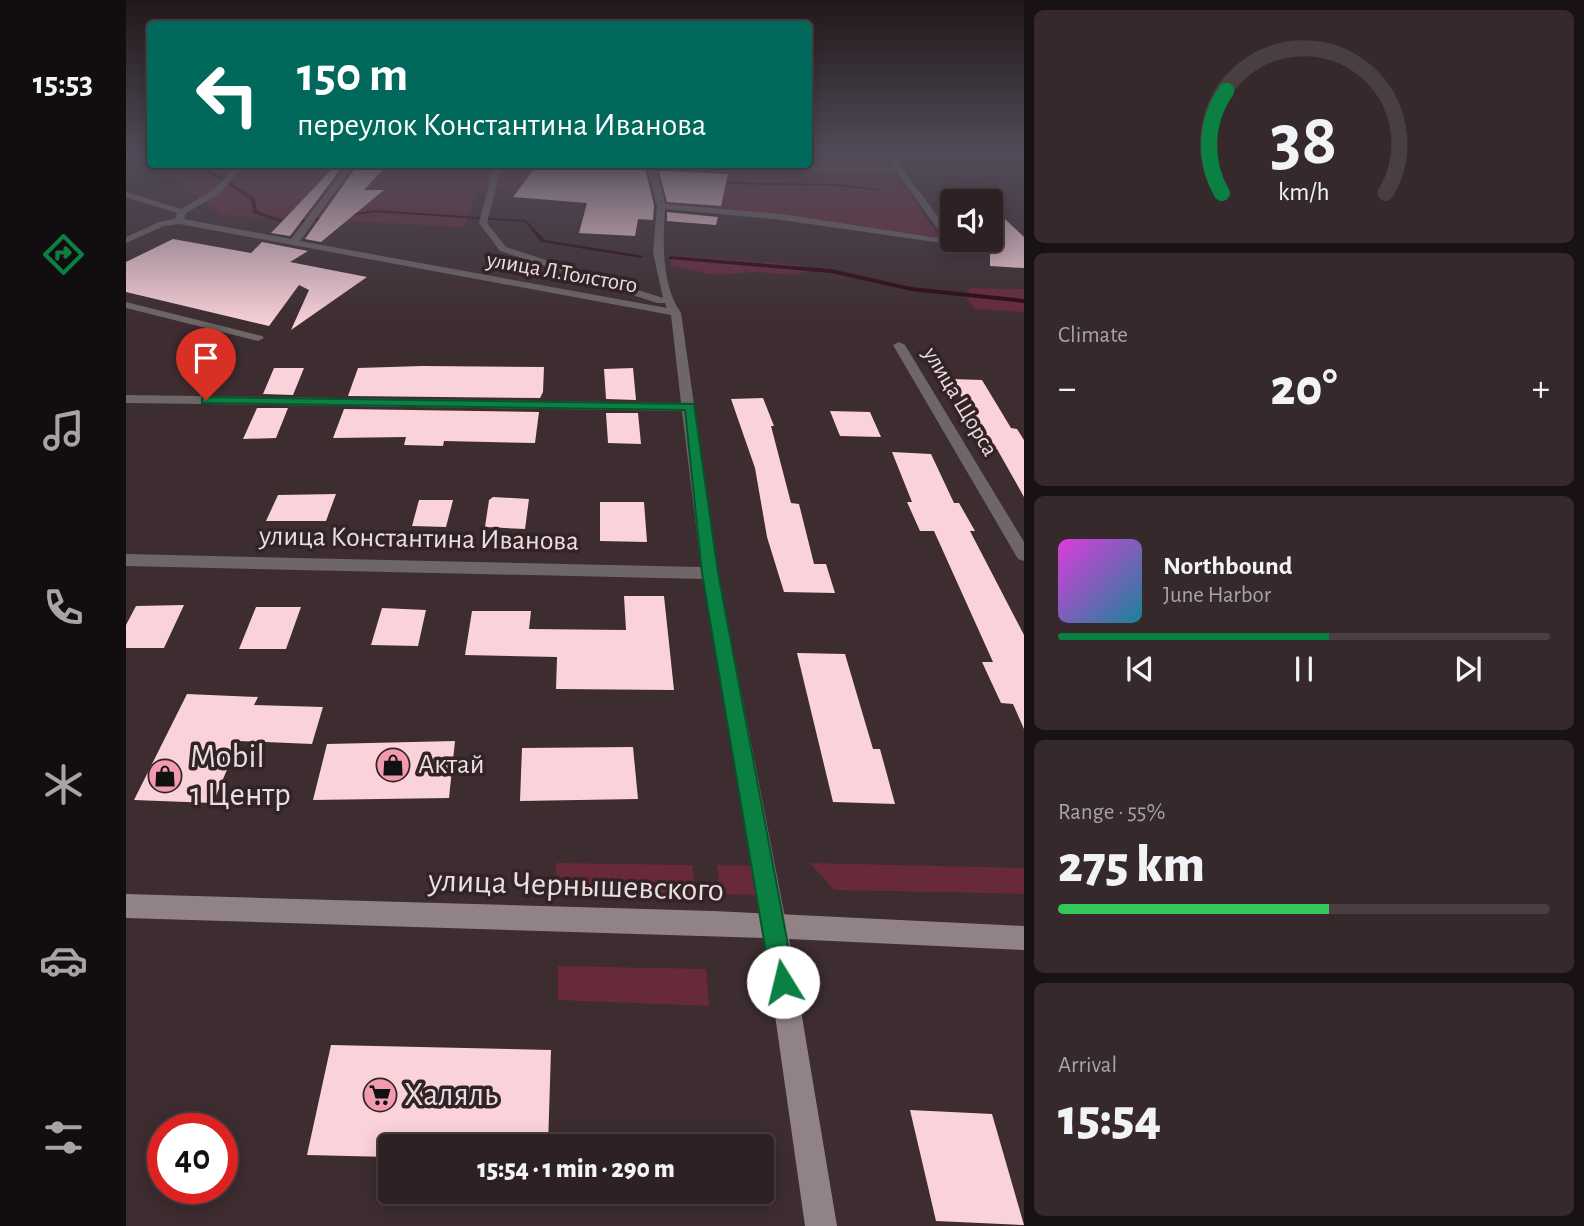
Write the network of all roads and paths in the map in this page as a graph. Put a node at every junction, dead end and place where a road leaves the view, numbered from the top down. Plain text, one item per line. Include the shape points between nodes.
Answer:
1 (169, 211) edge
2 (188, 211) edge
3 (317, 211) edge
4 (486, 211) edge
5 (661, 211) edge
6 (718, 211) edge
7 (930, 211) edge
8 (181, 216) junction
9 (126, 240) edge
10 (293, 243) junction
11 (126, 305) edge
12 (673, 309) junction
13 (258, 338) dead end
14 (899, 345) dead end
15 (126, 399) edge
16 (690, 407) junction
17 (1024, 555) edge
18 (126, 559) edge
19 (710, 573) junction
20 (126, 906) edge
21 (775, 927) junction
22 (1024, 938) edge
23 (821, 1226) edge

1 - 8 street, улица Л.Толстого
2 - 8 street
3 - 10 street
4 - 12 street via 483,223 503,249
5 - 12 street via 658,252
6 - 7 street via 953,243
8 - 9 street
8 - 10 street, улица Л.Толстого
10 - 12 street, улица Л.Толстого
11 - 13 street
12 - 16 street
14 - 17 street, улица Щорса
15 - 16 street
16 - 19 street
18 - 19 street, улица Константина Иванова
19 - 21 street
20 - 21 street, улица Чернышевского
21 - 22 street, улица Чернышевского
21 - 23 street

